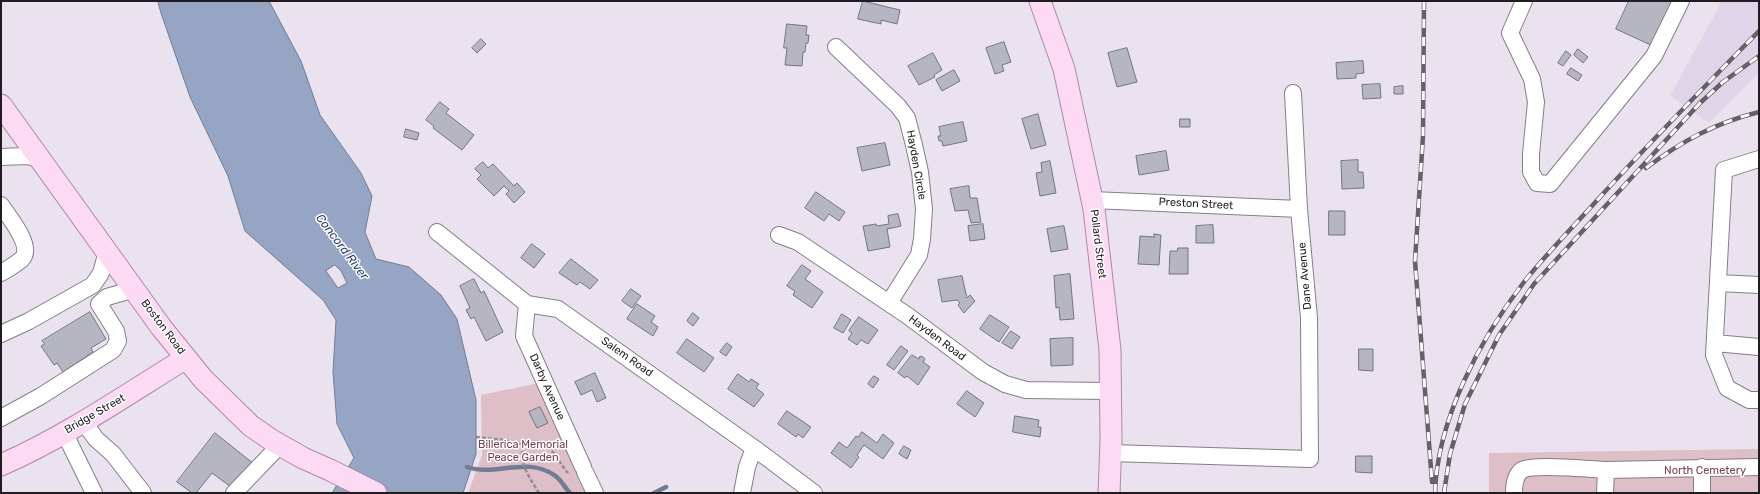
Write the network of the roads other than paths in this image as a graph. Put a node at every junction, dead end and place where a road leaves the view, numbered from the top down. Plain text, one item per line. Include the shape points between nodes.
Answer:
1 (1040, 1) edge
2 (1524, 1) edge
3 (1681, 1) edge
4 (836, 47) dead end
5 (1293, 92) dead end
6 (2, 113) edge
7 (1, 157) edge
8 (41, 159) junction
9 (1759, 159) edge
10 (1092, 200) junction
11 (1, 206) edge
12 (1299, 209) junction
13 (437, 232) dead end
14 (779, 235) dead end
15 (107, 251) junction
16 (1, 274) edge
17 (1718, 283) junction
18 (1759, 285) edge
19 (135, 289) junction
20 (82, 291) junction
21 (889, 303) junction
22 (99, 304) junction
23 (527, 304) junction
24 (1, 334) edge
25 (1715, 343) junction
26 (1759, 347) edge
27 (186, 358) junction
28 (1110, 391) junction
29 (1759, 400) edge
30 (1, 402) edge
31 (16, 410) junction
32 (1, 418) edge
33 (83, 421) junction
34 (64, 432) junction
35 (280, 445) junction
36 (754, 448) junction
37 (1110, 453) junction
38 (1, 465) edge
39 (1702, 467) junction
40 (1759, 467) edge
41 (1606, 470) junction
42 (588, 478) edge
43 (94, 493) edge
44 (143, 493) edge
45 (234, 493) edge
46 (376, 493) edge
47 (742, 493) edge
48 (814, 493) edge
49 (1109, 493) edge
50 (1514, 493) edge
51 (1605, 493) edge
52 (1702, 493) edge

1 - 10 main road, Pollard Street via 1064,69
2 - 3 street via 1510,33 1532,79 1536,102 1531,172 1537,183 1550,184 1654,56
4 - 21 street, Hayden Circle via 898,106 907,118 920,172 924,209 919,255
5 - 12 street, Dane Avenue
6 - 8 main road, Boston Road
7 - 8 street via 26,156
8 - 15 main road, Boston Road
9 - 17 street via 1724,170
10 - 12 street, Preston Street
10 - 28 main road, Pollard Street via 1109,342
11 - 16 street via 24,239 25,250 23,258
12 - 37 street, Dane Avenue via 1309,318 1310,459
13 - 23 street, Salem Road
14 - 21 street, Hayden Road via 798,242
15 - 19 main road, Boston Road
15 - 20 street via 101,273 93,285
17 - 18 street
17 - 25 street
19 - 22 street via 107,297
19 - 27 main road, Boston Road
20 - 22 street
20 - 24 street
21 - 28 street, Hayden Road via 983,372 1005,384 1026,390
22 - 31 street via 116,331 118,341 113,350
23 - 36 street, Salem Road via 558,309
23 - 42 street, Darby Avenue via 524,336
25 - 26 street
25 - 29 street via 1714,355 1727,388 1749,400
27 - 33 main road, Bridge Street
27 - 35 main road, Boston Road via 203,379 251,426
28 - 37 main road, Pollard Street
30 - 31 street
31 - 32 street
33 - 34 main road, Bridge Street
33 - 44 street
34 - 38 main road, Bridge Street via 21,457
34 - 43 street
35 - 45 street
35 - 46 main road, Boston Road
36 - 47 street
36 - 48 street, Salem Road
37 - 49 main road, Pollard Street
39 - 40 street
39 - 41 street
39 - 52 street
41 - 50 street via 1530,468 1517,474
41 - 51 street

